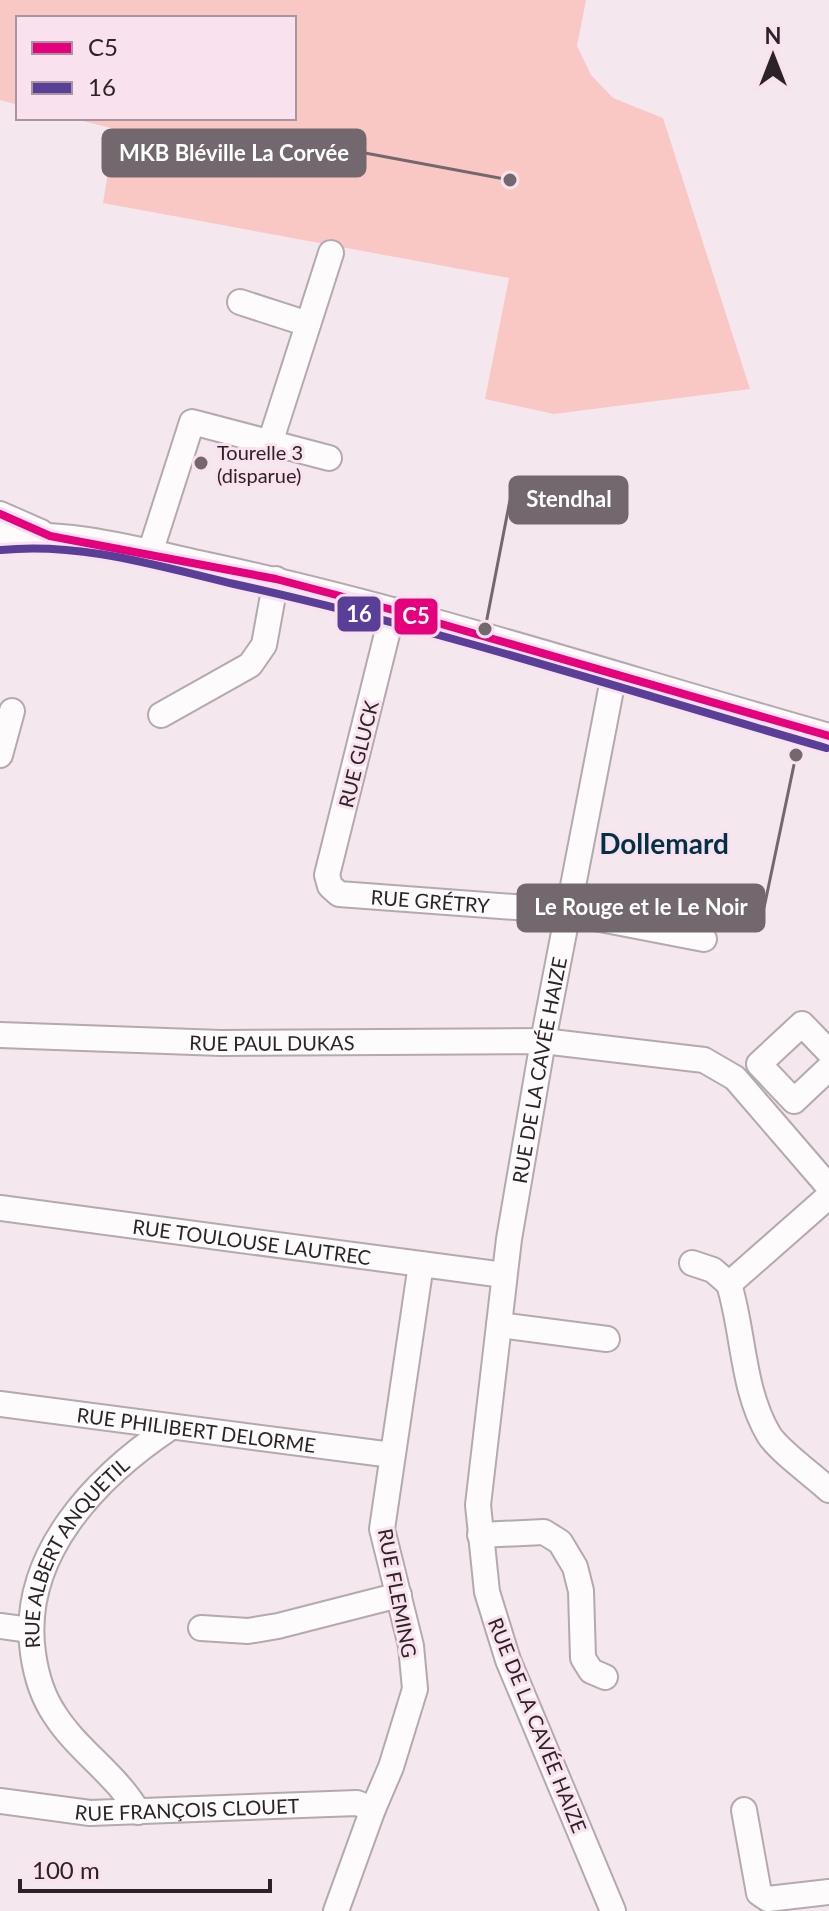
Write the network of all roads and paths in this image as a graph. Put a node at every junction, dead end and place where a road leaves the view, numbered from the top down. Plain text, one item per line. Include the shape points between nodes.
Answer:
1 (331, 253) dead end
2 (240, 302) dead end
3 (308, 324) junction
4 (270, 443) junction
5 (329, 458) dead end
6 (0, 514) edge
7 (50, 536) junction
8 (0, 538) edge
9 (150, 553) junction
10 (276, 579) junction
11 (393, 610) junction
12 (614, 674) junction
13 (12, 711) dead end
14 (161, 715) dead end
15 (829, 736) edge
16 (0, 755) edge
17 (339, 894) joint
18 (568, 913) junction
19 (704, 939) dead end
20 (0, 1035) edge
21 (543, 1041) junction
22 (829, 1052) edge
23 (829, 1068) edge
24 (777, 1083) junction
25 (756, 1104) junction
26 (829, 1187) edge
27 (829, 1196) edge
28 (0, 1208) edge
29 (692, 1263) dead end
30 (421, 1264) junction
31 (504, 1275) junction
32 (729, 1284) junction
33 (499, 1325) junction
34 (607, 1339) dead end
35 (0, 1404) edge
36 (171, 1427) junction
37 (392, 1455) junction
38 (829, 1490) edge
39 (480, 1535) junction
40 (399, 1595) junction
41 (0, 1626) edge
42 (201, 1628) dead end
43 (30, 1630) junction
44 (605, 1677) dead end
45 (0, 1801) edge
46 (373, 1809) junction
47 (744, 1810) dead end
48 (138, 1812) junction
49 (829, 1892) edge
50 (336, 1911) edge
51 (613, 1911) edge

1 - 3 street
2 - 3 street
3 - 4 street
4 - 5 street
4 - 9 street via 192,422
6 - 7 street
7 - 8 street
7 - 9 street
9 - 10 street
10 - 11 street
10 - 14 street via 264,645 250,665
11 - 12 street
11 - 17 street, RUE GLUCK via 327,875
12 - 15 street
12 - 18 street, RUE DE LA CAVÉE HAIZE
13 - 16 street
17 - 18 street, RUE GRÉTRY
18 - 19 street, RUE GRÉTRY
18 - 21 street, RUE DE LA CAVÉE HAIZE
20 - 21 street, RUE PAUL DUKAS via 235,1043
21 - 25 street, RUE PAUL DUKAS via 704,1060 735,1078
21 - 31 street, RUE DE LA CAVÉE HAIZE
22 - 24 street via 802,1024 759,1064
23 - 24 street via 794,1101
24 - 25 street
25 - 26 street, RUE PAUL DUKAS
27 - 32 street
28 - 30 street, RUE TOULOUSE LAUTREC
29 - 32 street via 713,1270
30 - 31 street, RUE TOULOUSE LAUTREC
30 - 37 street, RUE FLEMING
31 - 33 street, RUE DE LA CAVÉE HAIZE
32 - 38 street via 751,1393 770,1437
33 - 34 street
33 - 39 street, RUE DE LA CAVÉE HAIZE via 478,1505
35 - 36 street, RUE PHILIBERT DELORME
36 - 37 street, RUE PHILIBERT DELORME
36 - 43 street, RUE ALBERT ANQUETIL via 147,1442 75,1511 35,1589
37 - 40 street, RUE FLEMING via 382,1529
39 - 44 street via 544,1532 560,1542 581,1591 583,1658 591,1671
39 - 51 street, RUE DE LA CAVÉE HAIZE via 487,1592 508,1660
40 - 42 street via 278,1626 248,1631
40 - 46 street, RUE FLEMING via 415,1689
41 - 43 street
43 - 48 street, RUE ALBERT ANQUETIL via 36,1677 54,1715
45 - 48 street, RUE FRANÇOIS CLOUET via 90,1813
46 - 48 street, RUE FRANÇOIS CLOUET via 357,1803
46 - 50 street, RUE FLEMING
47 - 49 street via 759,1893 768,1899

